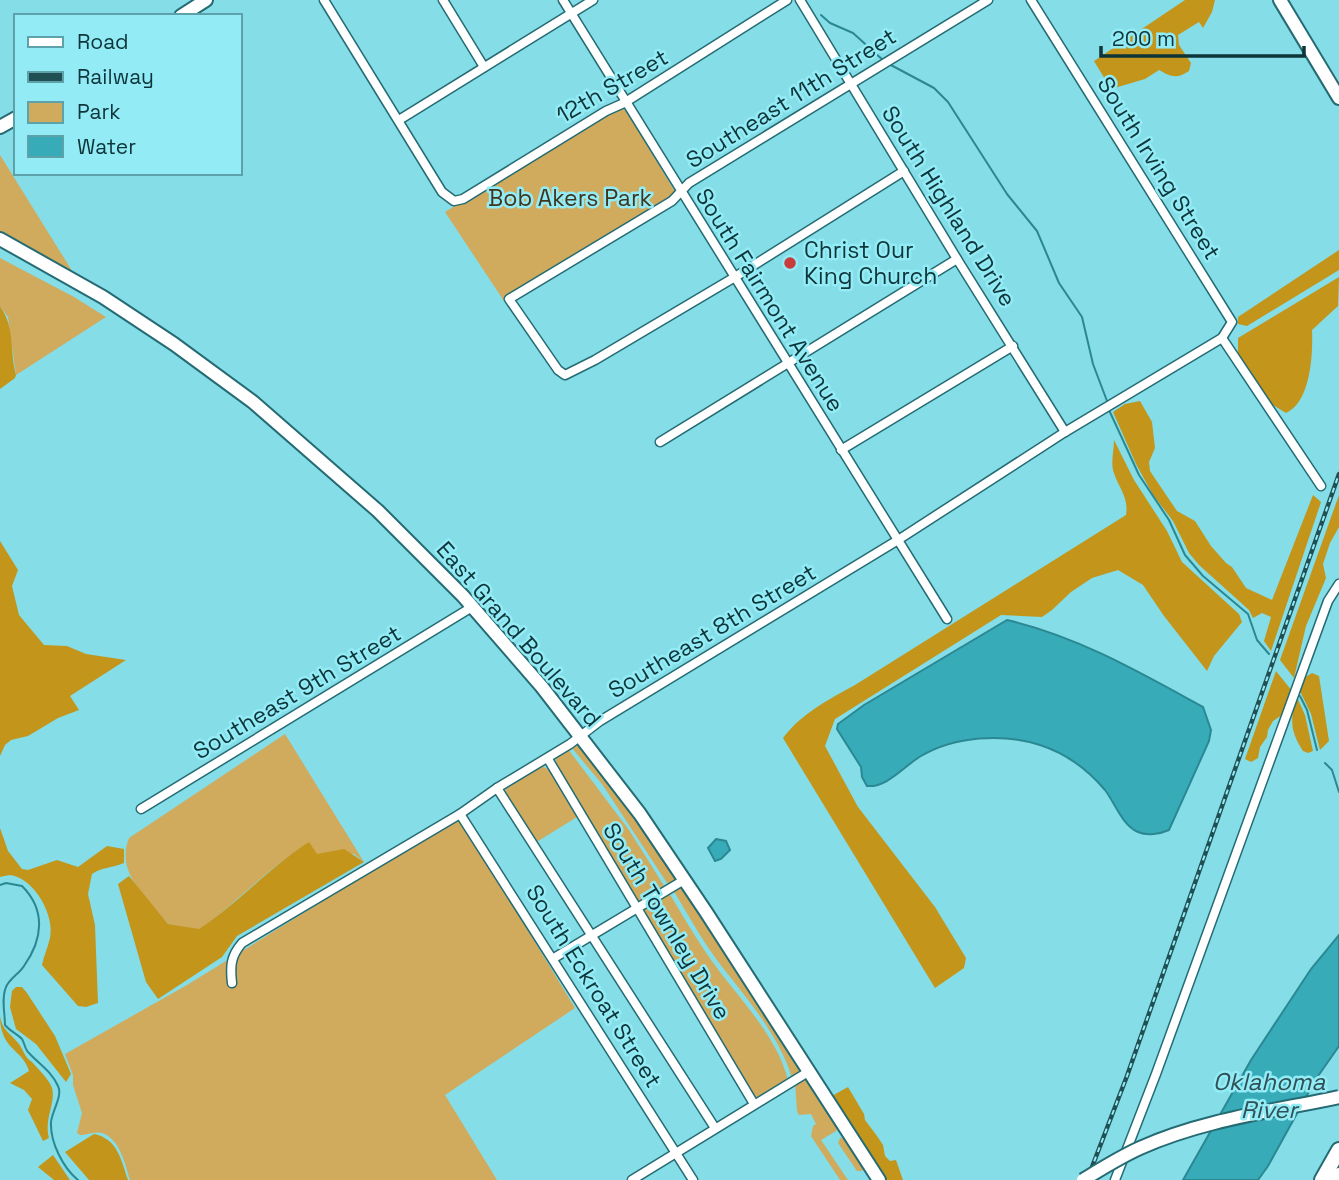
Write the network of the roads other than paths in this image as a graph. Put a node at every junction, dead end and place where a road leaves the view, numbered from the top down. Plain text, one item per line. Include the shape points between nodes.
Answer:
1 (206, 0) edge
2 (324, 0) edge
3 (443, 0) edge
4 (562, 0) edge
5 (593, 0) edge
6 (787, 0) edge
7 (800, 0) edge
8 (988, 0) edge
9 (1031, 0) edge
10 (1280, 0) edge
11 (570, 13) junction
12 (184, 14) edge
13 (484, 67) junction
14 (851, 83) junction
15 (1339, 98) edge
16 (624, 103) junction
17 (399, 120) junction
18 (904, 171) junction
19 (680, 192) junction
20 (0, 239) edge
21 (957, 259) junction
22 (734, 277) junction
23 (1232, 322) joint
24 (1222, 338) junction
25 (1013, 346) junction
26 (787, 364) junction
27 (1065, 432) junction
28 (660, 442) dead end
29 (841, 450) junction
30 (1321, 486) dead end
31 (898, 540) junction
32 (1339, 584) edge
33 (472, 607) junction
34 (947, 619) dead end
35 (581, 736) junction
36 (548, 759) junction
37 (497, 788) junction
38 (141, 809) dead end
39 (460, 814) junction
40 (684, 880) junction
41 (637, 908) junction
42 (592, 936) junction
43 (554, 958) junction
44 (232, 983) dead end
45 (808, 1072) junction
46 (1339, 1097) edge
47 (754, 1104) junction
48 (715, 1128) junction
49 (1339, 1150) edge
50 (677, 1153) junction
51 (1339, 1175) edge
52 (632, 1180) edge
53 (693, 1180) edge
54 (879, 1180) edge
55 (1083, 1180) edge
56 (1115, 1180) edge
57 (1322, 1180) edge
58 (1336, 1180) edge

1 - 12 street
2 - 17 street
3 - 13 street
4 - 11 street, South Fairmont Avenue
5 - 11 street
6 - 16 street, 12th Street
7 - 14 street, South Highland Drive
8 - 14 street, Southeast 11th Street
9 - 23 street, South Irving Street
10 - 15 street
11 - 13 street
11 - 16 street, South Fairmont Avenue
13 - 17 street
14 - 18 street, South Highland Drive
14 - 19 street, Southeast 11th Street
16 - 17 street, 12th Street via 454,201 442,192
16 - 19 street, South Fairmont Avenue
18 - 21 street, South Highland Drive
18 - 22 street
19 - 22 street, South Fairmont Avenue
19 - 22 street, Southeast 11th Street via 509,299 565,375
20 - 33 street, East Grand Boulevard via 112,302 261,409 378,511
21 - 25 street, South Highland Drive
21 - 26 street
22 - 26 street, South Fairmont Avenue
23 - 24 street, Southeast 8th Street
24 - 27 street, Southeast 8th Street
24 - 30 street
25 - 27 street, South Highland Drive
25 - 29 street
26 - 28 street
26 - 29 street, South Fairmont Avenue
27 - 31 street, Southeast 8th Street
29 - 31 street, South Fairmont Avenue
31 - 34 street, South Fairmont Avenue
31 - 35 street, Southeast 8th Street
32 - 56 street via 1323,614
33 - 35 street, East Grand Boulevard
33 - 38 street, Southeast 9th Street
35 - 36 street, Southeast 8th Street
35 - 40 street, East Grand Boulevard
36 - 37 street, Southeast 8th Street
36 - 41 street, South Townley Drive
37 - 39 street, Southeast 8th Street
37 - 42 street
39 - 43 street, South Eckroat Street
39 - 44 street, Southeast 8th Street via 242,943 233,955
40 - 41 street
40 - 45 street, East Grand Boulevard
41 - 42 street
41 - 47 street, South Townley Drive
42 - 43 street
42 - 48 street
43 - 50 street, South Eckroat Street
45 - 47 street
45 - 54 street, East Grand Boulevard
46 - 55 street, bridge via 1195,1128 1140,1148
47 - 48 street
48 - 50 street
49 - 57 highway
50 - 52 street
50 - 53 street, South Eckroat Street
51 - 58 highway

